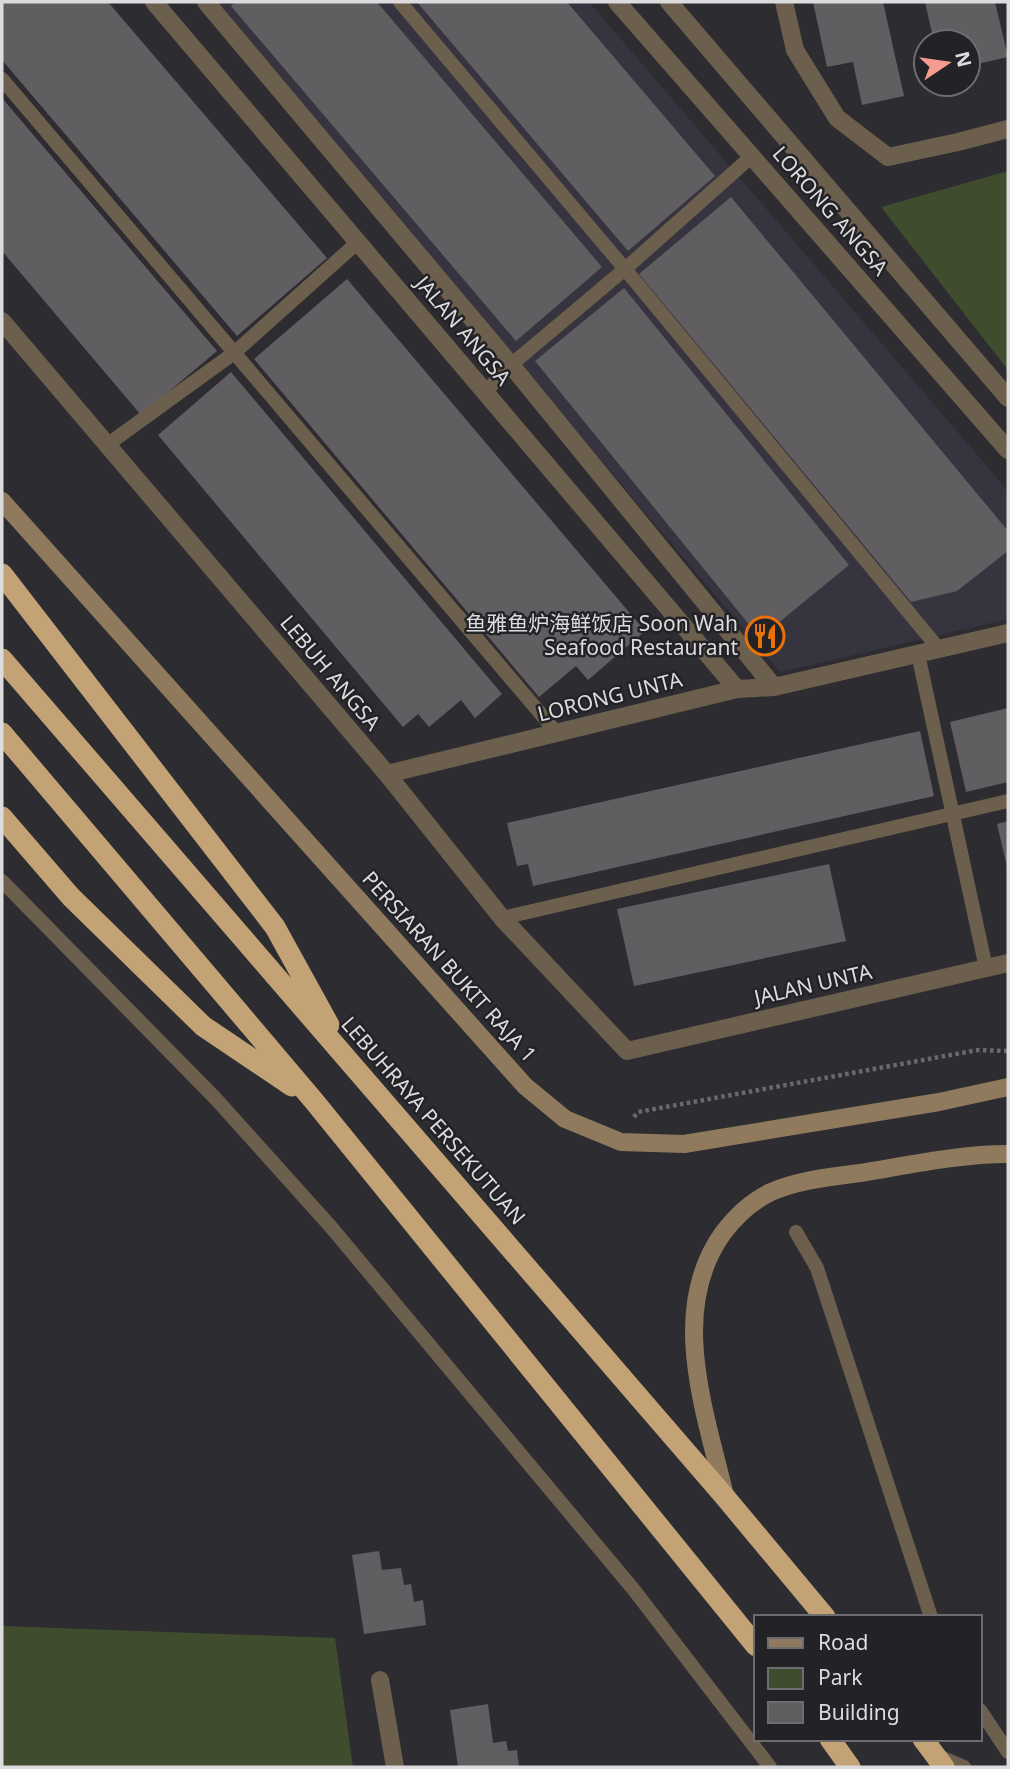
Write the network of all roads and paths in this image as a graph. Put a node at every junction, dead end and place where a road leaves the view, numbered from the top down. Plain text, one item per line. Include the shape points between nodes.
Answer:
1 (154, 2) edge
2 (206, 2) edge
3 (400, 2) edge
4 (617, 2) edge
5 (669, 2) edge
6 (784, 2) edge
7 (2, 79) edge
8 (1008, 129) edge
9 (752, 156) junction
10 (358, 242) junction
11 (625, 269) junction
12 (2, 321) edge
13 (234, 353) junction
14 (511, 365) junction
15 (485, 392) junction
16 (1008, 398) edge
17 (107, 445) junction
18 (1008, 450) edge
19 (2, 501) edge
20 (2, 574) edge
21 (1008, 633) edge
22 (939, 649) junction
23 (918, 654) junction
24 (2, 659) edge
25 (774, 687) junction
26 (737, 689) junction
27 (2, 733) edge
28 (557, 733) junction
29 (387, 774) junction
30 (1008, 801) edge
31 (953, 813) junction
32 (2, 817) edge
33 (2, 881) edge
34 (502, 918) junction
35 (1008, 963) edge
36 (986, 968) junction
37 (627, 1051) joint
38 (1008, 1051) edge
39 (351, 1064) junction
40 (1008, 1087) edge
41 (314, 1101) junction
42 (621, 1142) junction
43 (1008, 1154) edge
44 (796, 1232) dead end
45 (725, 1497) junction
46 (823, 1615) edge
47 (930, 1615) edge
48 (754, 1644) edge
49 (380, 1680) dead end
50 (982, 1713) edge
51 (831, 1741) edge
52 (1008, 1752) edge
53 (935, 1754) edge
54 (395, 1767) edge
55 (770, 1767) edge
56 (850, 1767) edge
57 (964, 1767) edge

1 - 10 street, JALAN ANGSA
2 - 14 street
3 - 11 lane
4 - 9 street, LORONG ANGSA
5 - 16 street, LORONG ANGSA
6 - 8 street via 795,50 837,118 888,157
7 - 13 lane
9 - 11 lane
9 - 18 street, LORONG ANGSA
10 - 13 lane
10 - 15 street, JALAN ANGSA
11 - 14 lane
11 - 22 lane
12 - 17 street, LEBUH ANGSA
13 - 17 lane
13 - 28 lane
14 - 15 lane
14 - 25 street
15 - 26 street, JALAN ANGSA
17 - 29 street, LEBUH ANGSA
19 - 42 street, PERSIARAN BUKIT RAJA 1 via 525,1086 565,1119
20 - 39 highway via 275,927
21 - 22 street, LORONG UNTA
22 - 23 street, LORONG UNTA
23 - 25 street, LORONG UNTA
23 - 31 lane
24 - 39 highway, LEBUHRAYA PERSEKUTUAN
25 - 26 street, LORONG UNTA
26 - 28 street, LORONG UNTA
27 - 41 highway
28 - 29 street, LORONG UNTA
29 - 34 street, LEBUH ANGSA
30 - 31 lane
31 - 34 lane
31 - 36 lane
32 - 41 highway via 71,897 203,1026
33 - 55 lane via 216,1099 331,1227 634,1590
34 - 37 street, LEBUH ANGSA
35 - 36 street, JALAN UNTA
36 - 37 street, JALAN UNTA
38 - 42 path via 978,1050 638,1112
39 - 45 highway, LEBUHRAYA PERSEKUTUAN
40 - 42 street, PERSIARAN BUKIT RAJA 1 via 684,1144
41 - 48 highway
43 - 45 street via 803,1182 770,1193 730,1223 712,1248 700,1280 693,1321 696,1371
44 - 47 lane via 817,1268
45 - 46 highway, LEBUHRAYA PERSEKUTUAN
49 - 54 street
50 - 52 lane
51 - 56 highway
53 - 57 lane

